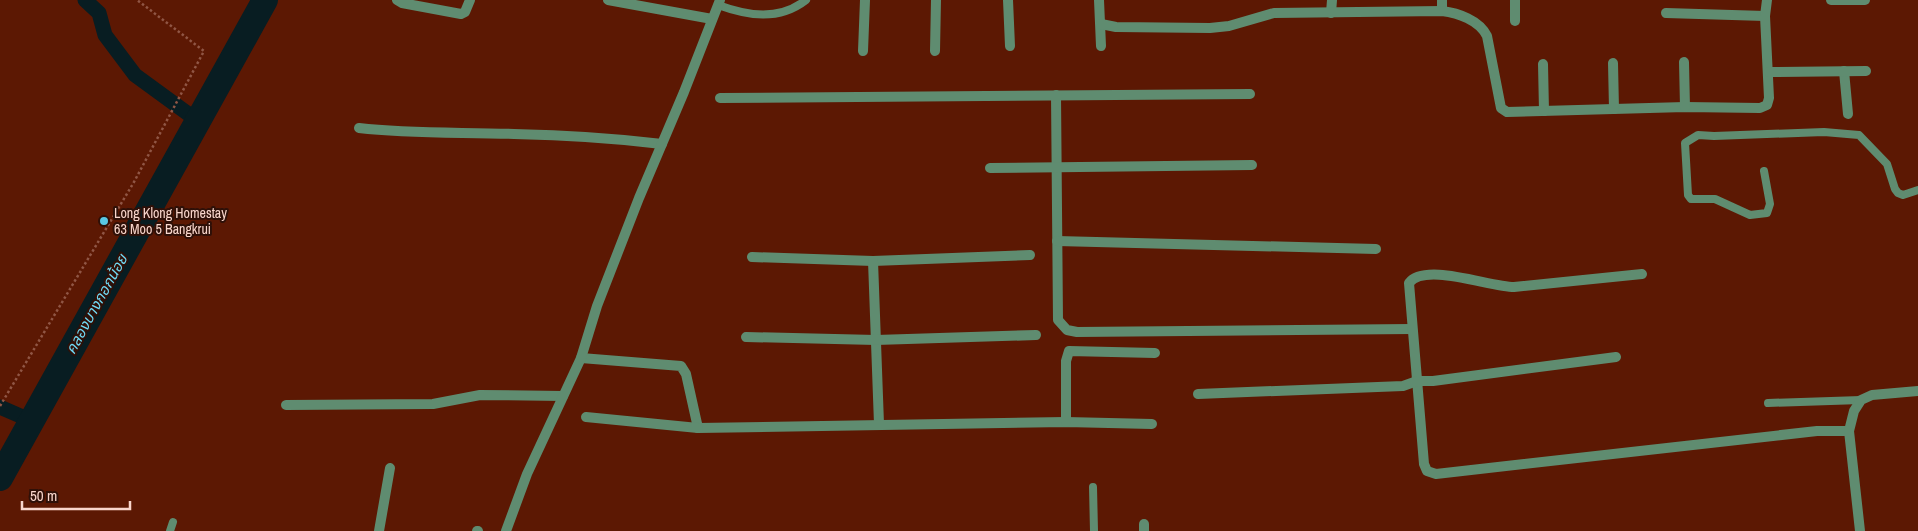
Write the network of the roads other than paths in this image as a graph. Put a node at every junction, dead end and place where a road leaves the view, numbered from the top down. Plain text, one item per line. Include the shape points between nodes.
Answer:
1 (397, 0) edge
2 (470, 0) edge
3 (608, 0) edge
4 (806, 0) edge
5 (865, 0) edge
6 (936, 0) edge
7 (1008, 0) edge
8 (1099, 0) edge
9 (1332, 0) edge
10 (1515, 0) edge
11 (1767, 0) edge
12 (1831, 0) edge
13 (1865, 0) edge
14 (719, 3) edge
15 (1442, 5) edge
16 (1331, 13) junction
17 (1666, 13) dead end
18 (1766, 16) junction
19 (712, 19) junction
20 (1515, 21) dead end
21 (1101, 24) junction
22 (1010, 46) dead end
23 (1101, 46) dead end
24 (863, 51) dead end
25 (935, 51) dead end
26 (1684, 62) dead end
27 (1544, 64) dead end
28 (1613, 64) dead end
29 (1844, 71) junction
30 (1866, 71) dead end
31 (1769, 72) junction
32 (1250, 94) dead end
33 (1056, 95) junction
34 (720, 98) dead end
35 (1685, 107) junction
36 (1614, 109) junction
37 (1544, 112) junction
38 (1848, 114) dead end
39 (359, 128) dead end
40 (662, 144) junction
41 (1252, 165) dead end
42 (1057, 167) junction
43 (990, 168) dead end
44 (1764, 171) dead end
45 (1918, 190) edge
46 (1057, 241) junction
47 (1376, 249) dead end
48 (1030, 255) dead end
49 (752, 257) dead end
50 (873, 261) junction
51 (1642, 274) dead end
52 (1412, 329) junction
53 (1036, 335) dead end
54 (746, 337) dead end
55 (876, 340) junction
56 (1155, 354) dead end
57 (1616, 357) dead end
58 (581, 358) junction
59 (1417, 381) junction
60 (1918, 390) edge
61 (1198, 394) dead end
62 (564, 396) junction
63 (1861, 400) junction
64 (1768, 403) dead end
65 (286, 405) dead end
66 (586, 417) dead end
67 (1066, 422) junction
68 (878, 424) junction
69 (1152, 424) dead end
70 (698, 428) junction
71 (1848, 431) junction
72 (390, 468) dead end
73 (1093, 487) dead end
74 (173, 522) dead end
75 (170, 531) edge
76 (379, 531) edge
77 (506, 531) edge
78 (1094, 531) edge
79 (1860, 531) edge

1 - 2 street via 461,14
3 - 19 street
4 - 14 lane via 776,15 739,12
5 - 24 street
6 - 25 street
7 - 22 street
8 - 21 street
9 - 16 street
10 - 20 street
11 - 18 street
12 - 13 street
14 - 19 street
15 - 16 street
15 - 37 street via 1483,29 1503,110
16 - 21 street via 1274,13 1210,28
17 - 18 street
18 - 31 street
19 - 40 street
21 - 23 street
26 - 35 street
27 - 37 street
28 - 36 street
29 - 30 street
29 - 31 street
29 - 38 street
31 - 35 street via 1769,98 1767,105 1760,108
32 - 33 street
33 - 34 street
33 - 42 street
35 - 36 street
36 - 37 street
39 - 40 street via 616,138
40 - 58 street via 597,306
41 - 42 street
42 - 43 street
42 - 46 street
44 - 45 lane via 1770,204 1767,213 1750,214 1715,199 1691,198 1688,195 1685,143 1698,135 1824,132 1859,135 1886,164 1898,193 1903,195
46 - 47 street
46 - 52 street via 1058,320 1066,330
48 - 50 street
49 - 50 street
50 - 55 street
51 - 52 street via 1514,287 1455,276 1420,276 1409,283
52 - 59 street
53 - 55 street
54 - 55 street
55 - 68 street
56 - 67 street via 1069,351 1066,361
57 - 59 street
58 - 62 street
58 - 70 street via 681,366 686,374
59 - 61 street via 1402,386
59 - 71 street via 1424,464 1427,471 1436,474 1817,431
60 - 63 street via 1872,395
62 - 65 street via 480,395 433,404
62 - 77 street via 527,474
63 - 64 lane
63 - 71 street
66 - 70 street
67 - 68 street
67 - 69 street
68 - 70 street
71 - 79 street
72 - 76 street
73 - 78 lane
74 - 75 lane

